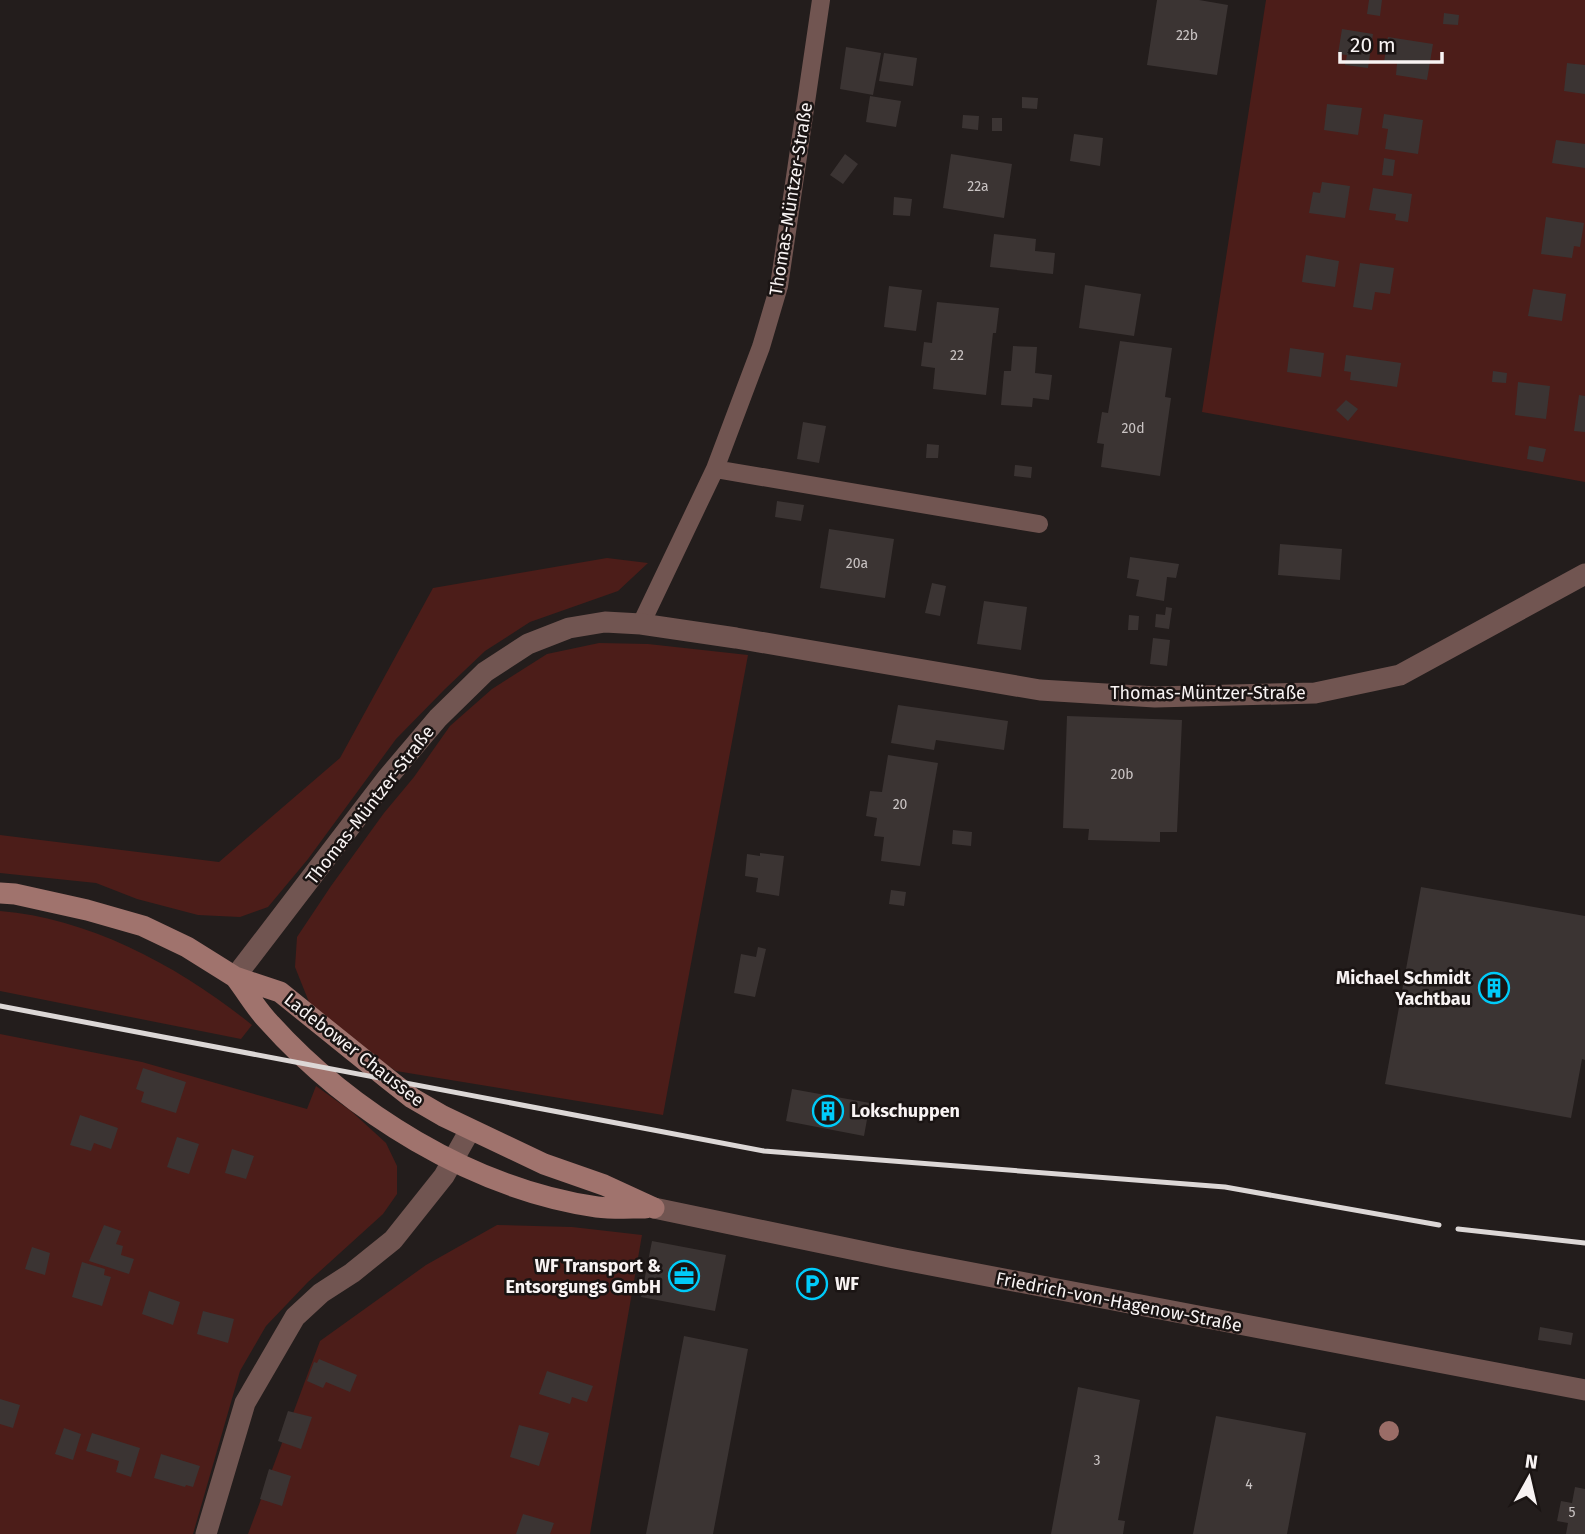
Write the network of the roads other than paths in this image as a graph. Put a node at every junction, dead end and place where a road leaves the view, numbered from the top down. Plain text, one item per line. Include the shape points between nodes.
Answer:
1 (821, 0) edge
2 (715, 470) junction
3 (1039, 524) dead end
4 (1585, 574) edge
5 (640, 624) junction
6 (0, 893) edge
7 (235, 977) junction
8 (470, 1130) junction
9 (453, 1162) junction
10 (654, 1209) junction
11 (1585, 1391) edge
12 (206, 1534) edge

1 - 2 lane, Thomas-Müntzer-Straße via 779,286
2 - 3 lane
2 - 5 lane, Thomas-Müntzer-Straße
4 - 5 street, Thomas-Müntzer-Straße via 1400,675 1315,693 1155,697 1040,690
5 - 7 street, Thomas-Müntzer-Straße via 605,622 569,628 528,644 485,673 388,778
6 - 7 street, Ladebower Chaussee via 143,926
7 - 8 street, Ladebower Chaussee via 280,992 412,1098
7 - 9 street, Ladebower Chaussee via 264,1017 314,1066 368,1109
8 - 9 street
8 - 10 street, Friedrich-von-Hagenow-Straße
9 - 10 street, Friedrich-von-Hagenow-Straße via 545,1197 599,1207
9 - 12 street via 393,1240 295,1317 246,1403
10 - 11 street, Friedrich-von-Hagenow-Straße

